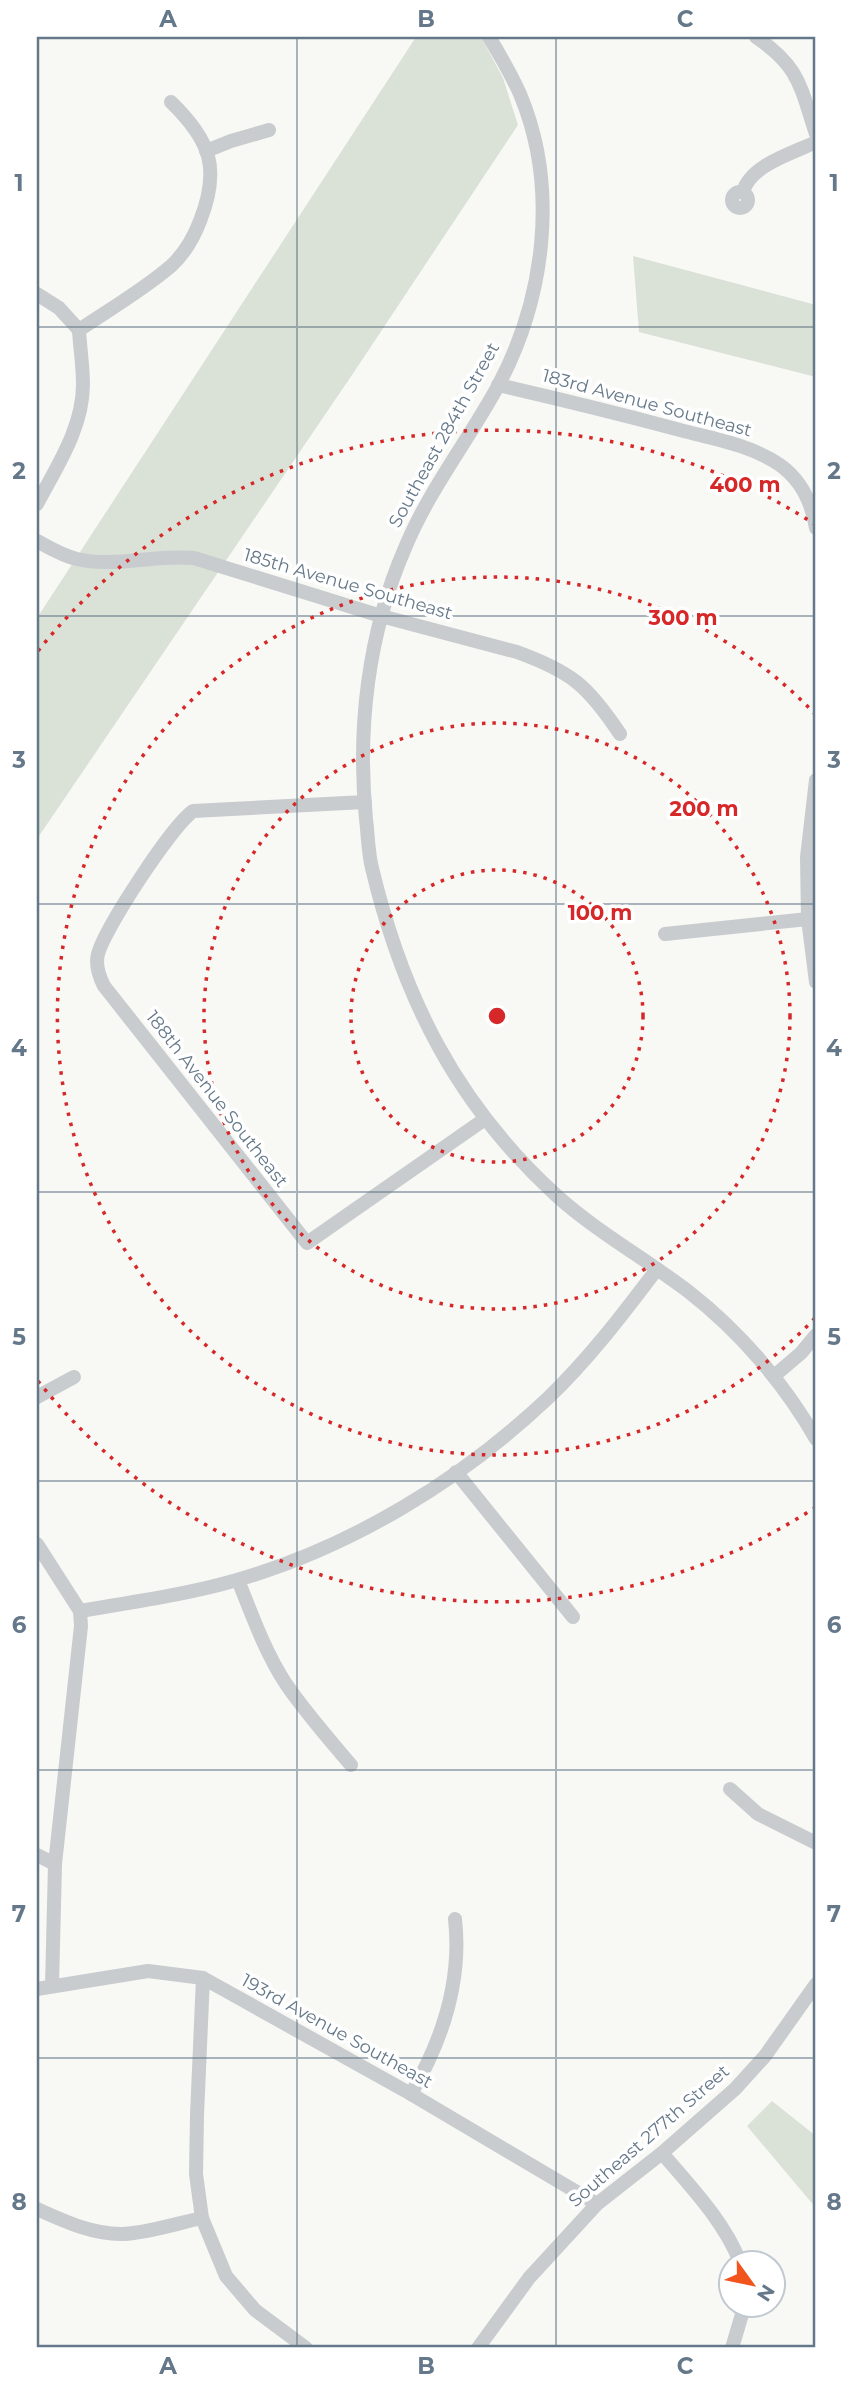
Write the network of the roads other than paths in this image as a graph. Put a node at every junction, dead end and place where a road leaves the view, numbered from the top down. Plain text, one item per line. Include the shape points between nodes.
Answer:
1 (489, 37) edge
2 (756, 37) edge
3 (171, 102) dead end
4 (269, 130) dead end
5 (816, 134) edge
6 (816, 142) edge
7 (206, 151) junction
8 (743, 192) dead end
9 (37, 294) edge
10 (79, 330) junction
11 (498, 384) junction
12 (37, 504) edge
13 (816, 528) edge
14 (37, 541) edge
15 (381, 616) junction
16 (620, 734) dead end
17 (816, 780) edge
18 (365, 802) junction
19 (808, 919) junction
20 (665, 934) dead end
21 (816, 982) edge
22 (485, 1119) junction
23 (657, 1269) junction
24 (816, 1335) edge
25 (774, 1376) junction
26 (74, 1377) dead end
27 (37, 1397) edge
28 (816, 1439) edge
29 (456, 1472) junction
30 (37, 1544) edge
31 (237, 1580) junction
32 (80, 1611) junction
33 (573, 1617) dead end
34 (351, 1765) dead end
35 (730, 1789) dead end
36 (816, 1843) edge
37 (37, 1855) edge
38 (55, 1864) junction
39 (455, 1919) dead end
40 (203, 1979) junction
41 (816, 1984) edge
42 (52, 1986) junction
43 (37, 1989) edge
44 (411, 2094) junction
45 (662, 2153) junction
46 (597, 2204) junction
47 (37, 2209) edge
48 (202, 2218) junction
49 (733, 2248) edge
50 (741, 2318) edge
51 (306, 2348) edge
52 (478, 2348) edge
53 (732, 2348) edge

1 - 11 street, Southeast 284th Street via 521,96 540,171 543,212 533,293
2 - 5 street via 794,72
3 - 7 street via 193,123
4 - 7 street
6 - 8 street via 768,166
7 - 10 street via 210,188 186,247 173,264
9 - 10 street via 59,308
10 - 12 street via 80,414
11 - 13 street, 183rd Avenue Southeast via 760,453 792,475 808,500
11 - 15 street, Southeast 284th Street via 430,494 398,564
14 - 15 street, 185th Avenue Southeast via 66,556 93,561 194,558
15 - 16 street, 185th Avenue Southeast via 517,652 560,671 598,701
15 - 18 street, Southeast 284th Street via 362,744
17 - 19 street via 807,857
18 - 22 street, Southeast 284th Street via 370,863 396,953 423,1021
18 - 22 street, 188th Avenue Southeast via 193,811 173,830 108,932 97,958 99,976 307,1243
19 - 20 street
19 - 21 street
22 - 23 street, Southeast 284th Street via 558,1197
23 - 25 street, Southeast 284th Street via 720,1319
23 - 29 street via 588,1356 547,1399
24 - 25 street
25 - 28 street, Southeast 284th Street
26 - 27 street
29 - 31 street via 325,1549
29 - 33 street
30 - 32 street
31 - 32 street
31 - 34 street via 285,1682
32 - 38 street via 81,1642
35 - 36 street via 758,1814
37 - 38 street
38 - 42 street
39 - 44 street via 458,1944 444,2022
40 - 42 street, 193rd Avenue Southeast via 148,1971
40 - 44 street, 193rd Avenue Southeast
40 - 48 street via 197,2115
41 - 45 street, Southeast 277th Street via 735,2089
42 - 43 street, 193rd Avenue Southeast
44 - 46 street, 193rd Avenue Southeast
45 - 46 street, Southeast 277th Street
45 - 49 street via 697,2193
46 - 52 street, Southeast 277th Street via 529,2278
47 - 48 street via 71,2224 122,2234
48 - 51 street via 226,2276 255,2310
50 - 53 street

